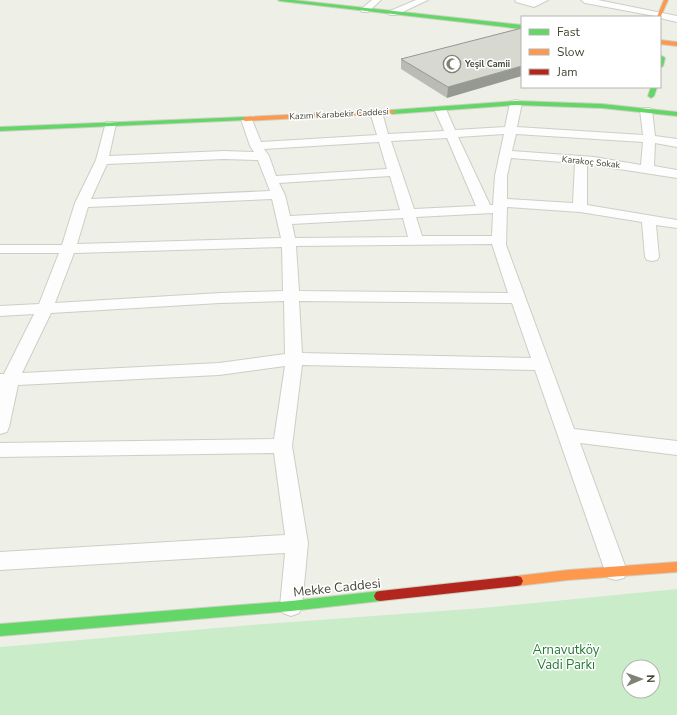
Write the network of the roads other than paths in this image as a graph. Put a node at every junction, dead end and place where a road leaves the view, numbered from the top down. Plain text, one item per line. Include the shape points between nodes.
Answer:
1 (284, 0) edge
2 (377, 0) edge
3 (424, 0) edge
4 (519, 0) edge
5 (544, 0) edge
6 (586, 0) edge
7 (666, 0) edge
8 (315, 2) edge
9 (365, 10) junction
10 (392, 13) junction
11 (659, 16) edge
12 (661, 16) edge
13 (677, 19) edge
14 (521, 27) edge
15 (661, 42) edge
16 (677, 44) edge
17 (677, 52) edge
18 (661, 59) edge
19 (656, 96) edge
20 (516, 103) junction
21 (440, 109) junction
22 (677, 109) edge
23 (646, 110) junction
24 (376, 112) junction
25 (677, 114) edge
26 (247, 119) junction
27 (0, 122) edge
28 (110, 124) junction
29 (0, 128) edge
30 (510, 130) junction
31 (451, 134) junction
32 (383, 137) junction
33 (649, 139) junction
34 (677, 143) edge
35 (260, 151) junction
36 (505, 154) junction
37 (102, 160) junction
38 (581, 160) junction
39 (647, 170) junction
40 (394, 172) junction
41 (677, 174) edge
42 (274, 188) junction
43 (82, 203) junction
44 (495, 207) junction
45 (580, 208) junction
46 (409, 214) junction
47 (285, 220) junction
48 (649, 220) junction
49 (677, 224) edge
50 (499, 240) junction
51 (416, 241) junction
52 (289, 242) junction
53 (0, 249) edge
54 (68, 249) junction
55 (652, 258) dead end
56 (292, 296) junction
57 (518, 298) junction
58 (45, 308) junction
59 (0, 311) edge
60 (294, 359) junction
61 (542, 364) junction
62 (5, 379) edge
63 (0, 427) edge
64 (567, 435) junction
65 (283, 446) junction
66 (677, 448) edge
67 (0, 450) edge
68 (297, 543) junction
69 (0, 560) edge
70 (677, 567) edge
71 (616, 571) junction
72 (291, 606) junction
73 (0, 630) edge

1 - 8 main road
2 - 9 street
3 - 10 street
4 - 5 street via 534,4
6 - 11 street
7 - 11 main road
8 - 9 main road
9 - 10 main road
10 - 14 main road
12 - 13 street
15 - 16 main road
17 - 18 main road
19 - 22 main road
19 - 27 main road, Kazım Karabekir Caddesi via 635,103 531,99
20 - 21 main road, Kazım Karabekir Caddesi
20 - 23 main road, Kazım Karabekir Caddesi
20 - 30 street
21 - 24 main road, Kazım Karabekir Caddesi
21 - 31 street
23 - 25 main road, Kazım Karabekir Caddesi
23 - 33 street
24 - 26 main road, Kazım Karabekir Caddesi
24 - 32 street
26 - 28 main road, Kazım Karabekir Caddesi
26 - 35 street
28 - 29 main road, Kazım Karabekir Caddesi
28 - 37 street
30 - 31 street
30 - 33 street
30 - 36 street
31 - 32 street
31 - 44 street
32 - 35 street
32 - 40 street
33 - 34 street
33 - 39 street
35 - 37 street
35 - 42 street
36 - 38 street, Karakoç Sokak
36 - 44 street
37 - 43 street
38 - 39 street, Karakoç Sokak
38 - 45 street
39 - 41 street, Karakoç Sokak
40 - 42 street
40 - 46 street
42 - 43 street
42 - 47 street
43 - 54 street
44 - 45 street
44 - 46 street
44 - 50 street
45 - 48 street
46 - 47 street
46 - 51 street
47 - 52 street
48 - 49 street
48 - 55 street
50 - 51 street
50 - 57 street
51 - 52 street
52 - 54 street
52 - 56 street
53 - 54 street
54 - 58 street
56 - 57 street
56 - 58 street
56 - 60 street
57 - 61 street
58 - 59 street
58 - 62 street
60 - 61 street
60 - 62 street via 219,369
60 - 65 street
61 - 64 street
62 - 63 street
64 - 66 street
64 - 71 street
65 - 67 street
65 - 68 street
68 - 69 street
68 - 72 street
70 - 71 main road, Mekke Caddesi
71 - 72 main road, Mekke Caddesi
72 - 73 main road, Mekke Caddesi

